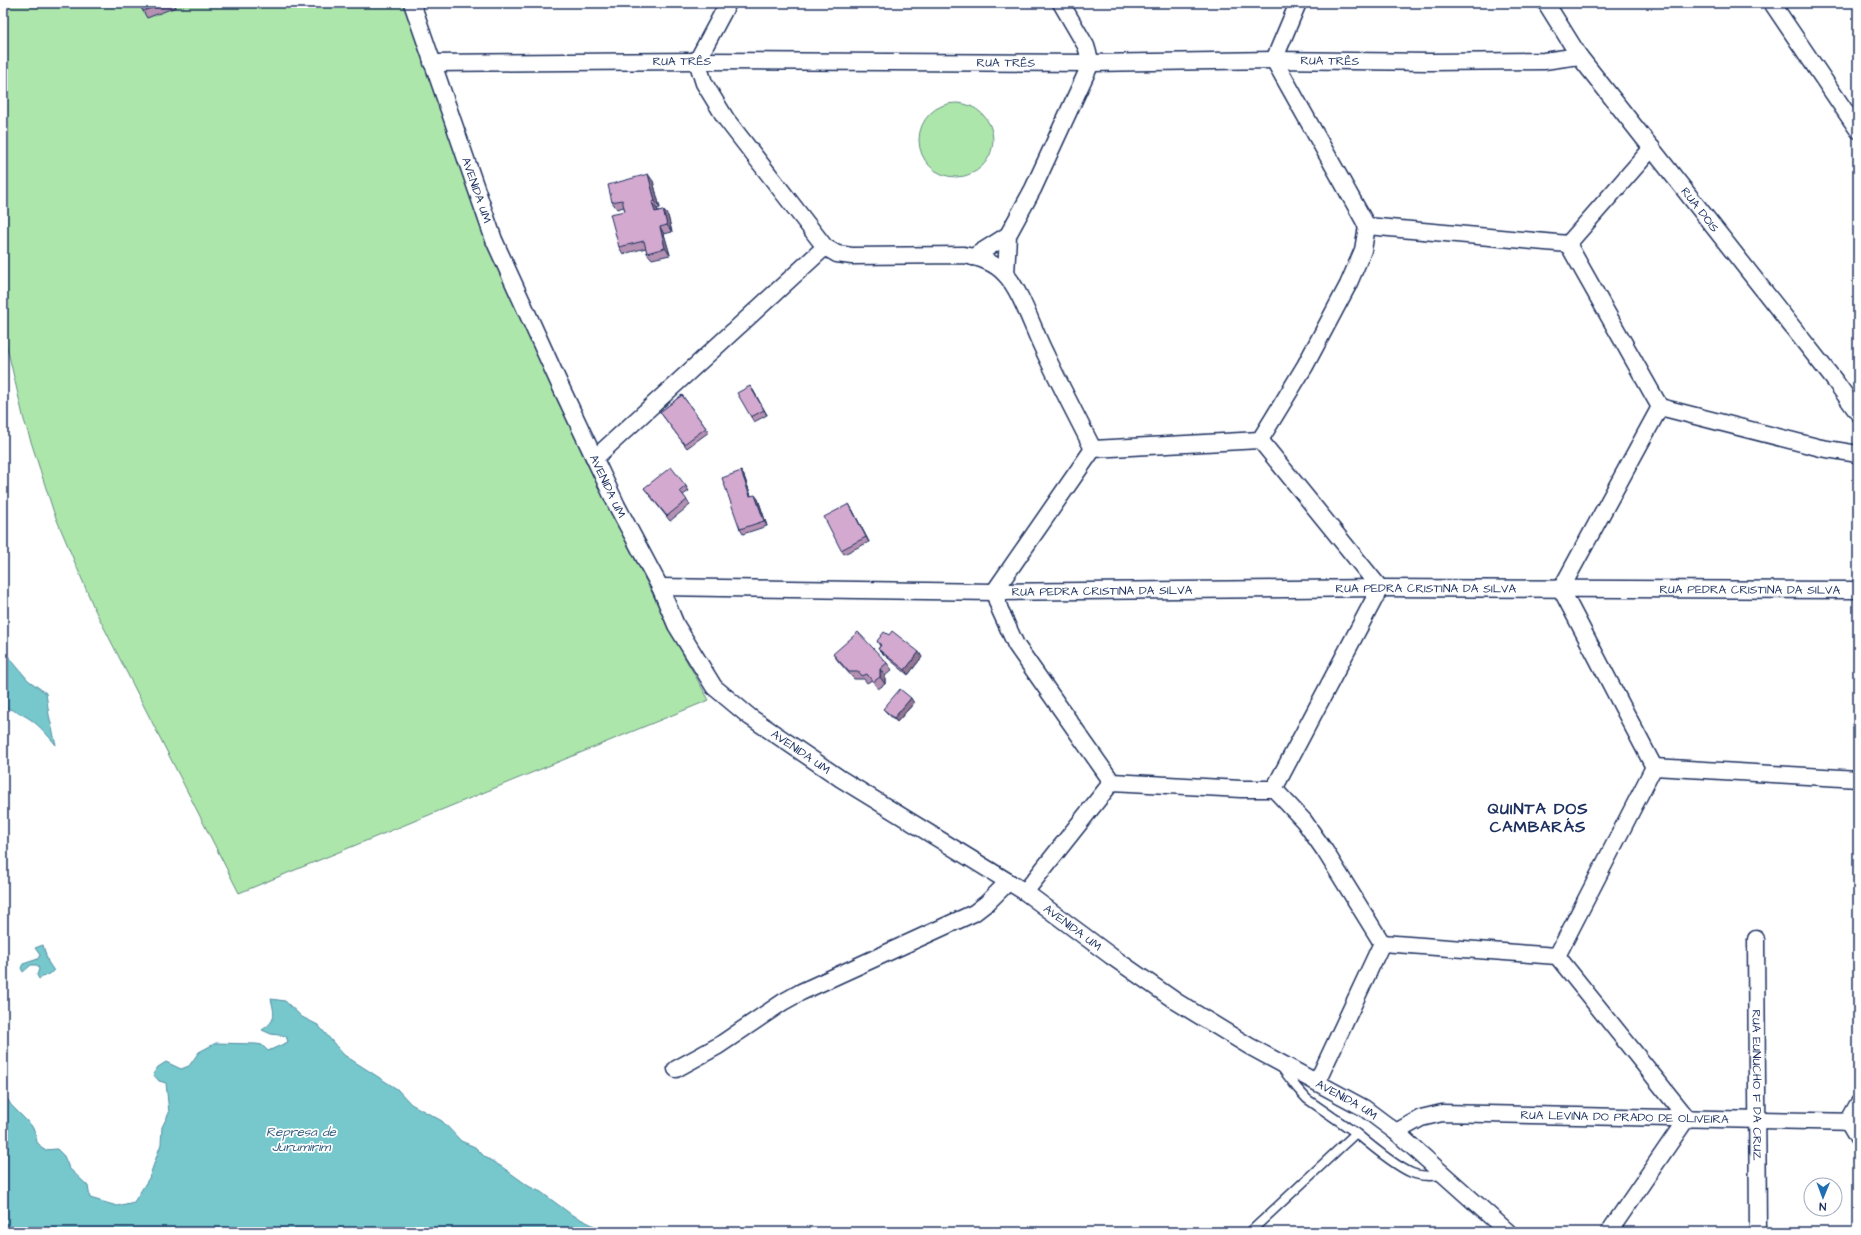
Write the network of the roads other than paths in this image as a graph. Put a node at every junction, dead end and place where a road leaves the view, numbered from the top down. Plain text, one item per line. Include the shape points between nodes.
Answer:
1 (412, 3) edge
2 (728, 3) edge
3 (1061, 3) edge
4 (1298, 3) edge
5 (1546, 3) edge
6 (1772, 3) edge
7 (1579, 56) junction
8 (1274, 60) junction
9 (697, 61) junction
10 (432, 63) junction
11 (1091, 63) junction
12 (1858, 130) edge
13 (1652, 148) junction
14 (1367, 226) junction
15 (1008, 235) junction
16 (1568, 244) junction
17 (825, 247) junction
18 (973, 257) junction
19 (1006, 275) junction
20 (1660, 407) junction
21 (1858, 413) edge
22 (1260, 440) junction
23 (1093, 449) junction
24 (1858, 454) edge
25 (594, 458) junction
26 (660, 587) junction
27 (1380, 588) junction
28 (1560, 589) junction
29 (1858, 590) edge
30 (994, 592) junction
31 (1654, 767) junction
32 (1858, 779) edge
33 (1112, 782) junction
34 (1274, 789) junction
35 (1008, 882) junction
36 (1025, 892) junction
37 (1756, 939) dead end
38 (1382, 943) junction
39 (1557, 956) junction
40 (1276, 1060) junction
41 (676, 1069) dead end
42 (1317, 1082) junction
43 (1858, 1104) edge
44 (1687, 1118) junction
45 (1756, 1120) junction
46 (1853, 1122) edge
47 (1396, 1132) junction
48 (1356, 1133) junction
49 (1858, 1139) edge
50 (1445, 1174) junction
51 (1250, 1232) edge
52 (1508, 1232) edge
53 (1609, 1232) edge
54 (1758, 1232) edge

1 - 10 street, AVENIDA UM
2 - 9 street
3 - 11 street via 1086,46
4 - 8 street
5 - 7 street, RUA DOIS
6 - 12 street
7 - 8 street, RUA TRÊS via 1505,61
7 - 13 street, RUA DOIS
8 - 11 street, RUA TRÊS
8 - 14 street
9 - 10 street, RUA TRÊS
9 - 11 street, RUA TRÊS
9 - 17 street via 704,83 726,119
10 - 25 street, AVENIDA UM via 494,240
11 - 15 street via 1033,189
13 - 16 street
13 - 21 street, RUA DOIS
14 - 16 street
14 - 22 street via 1363,250 1348,285 1305,366
15 - 18 street
15 - 19 street
16 - 20 street
17 - 18 street via 837,254 852,256
17 - 25 street
18 - 19 street via 994,265
19 - 23 street
20 - 24 street via 1821,448
20 - 28 street
22 - 23 street
22 - 27 street
23 - 30 street
25 - 26 street, AVENIDA UM
26 - 30 street, RUA PEDRA CRISTINA DA SILVA
26 - 35 street, AVENIDA UM via 676,625 714,687 750,717 841,779
27 - 28 street, RUA PEDRA CRISTINA DA SILVA
27 - 30 street, RUA PEDRA CRISTINA DA SILVA
27 - 34 street
28 - 29 street, RUA PEDRA CRISTINA DA SILVA
28 - 31 street
30 - 33 street via 1016,645
31 - 32 street
31 - 39 street
33 - 34 street
33 - 36 street
34 - 38 street via 1304,821
35 - 36 street, AVENIDA UM
35 - 41 street via 974,913 801,992 718,1046
36 - 40 street, AVENIDA UM via 1177,1002
37 - 45 street, RUA EUNUCHO F DA CRUZ
38 - 39 street
38 - 42 street
39 - 44 street
40 - 42 street, AVENIDA UM
40 - 48 lane via 1307,1099
42 - 47 street, AVENIDA UM via 1364,1108
43 - 46 street
44 - 45 street, RUA LEVINA DO PRADO DE OLIVEIRA
44 - 47 street, RUA LEVINA DO PRADO DE OLIVEIRA via 1442,1113 1420,1118
44 - 53 street
45 - 46 street, RUA LEVINA DO PRADO DE OLIVEIRA
45 - 54 street, RUA EUNUCHO F DA CRUZ
46 - 49 street
47 - 50 street, AVENIDA UM
48 - 50 lane via 1412,1173 1431,1176
48 - 51 lane
50 - 52 street, AVENIDA UM

